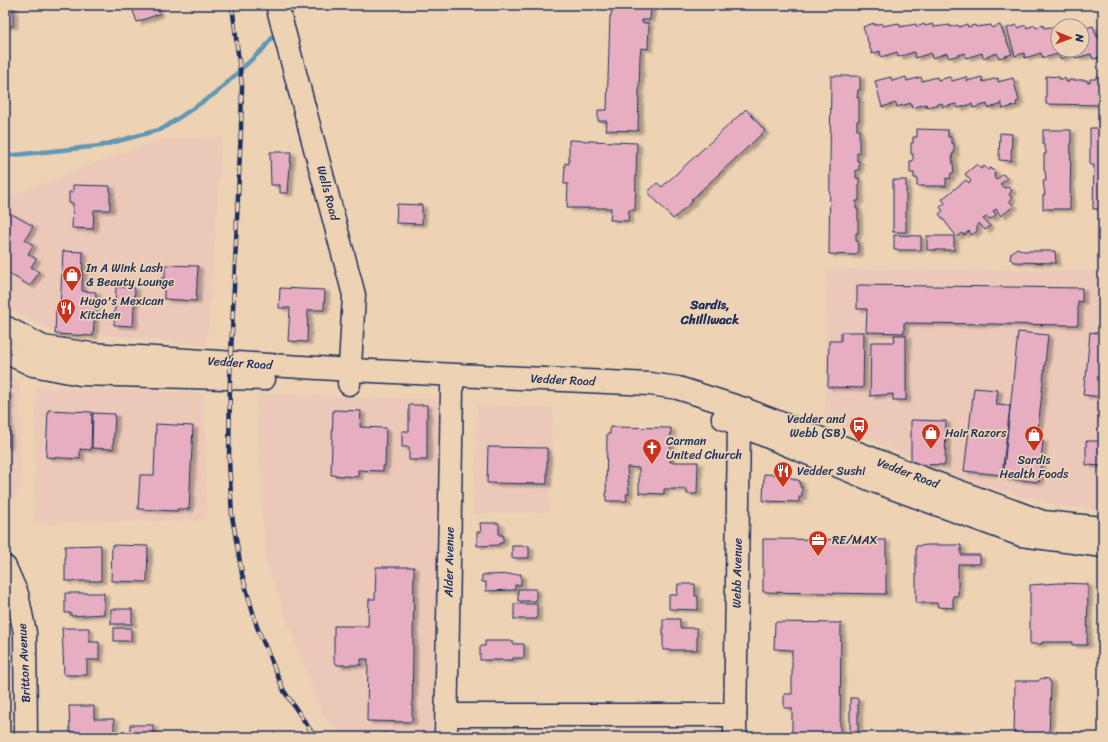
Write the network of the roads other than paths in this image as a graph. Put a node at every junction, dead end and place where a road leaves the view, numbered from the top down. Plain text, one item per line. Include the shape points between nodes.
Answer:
1 (277, 5) edge
2 (5, 327) edge
3 (5, 352) edge
4 (350, 377) junction
5 (452, 387) junction
6 (742, 417) junction
7 (1103, 528) edge
8 (1103, 546) edge
9 (5, 567) edge
10 (447, 715) junction
11 (735, 715) junction
12 (26, 737) edge
13 (446, 737) edge
14 (735, 737) edge

1 - 4 main road, Wells Road via 354,295
2 - 4 main road, Vedder Road via 43,347 91,354
3 - 4 main road, Vedder Road via 33,365 80,374 230,378
4 - 5 main road, Vedder Road
4 - 6 main road, Vedder Road via 650,384 678,388
5 - 6 main road, Vedder Road via 648,398
5 - 10 main road, Alder Avenue
6 - 7 main road, Vedder Road via 1043,522
6 - 8 main road, Vedder Road via 879,483 1021,535
6 - 11 main road, Webb Avenue
9 - 12 main road, Britton Avenue via 18,594 25,633
10 - 11 main road
10 - 13 main road, Alder Avenue
11 - 14 main road, Webb Avenue

